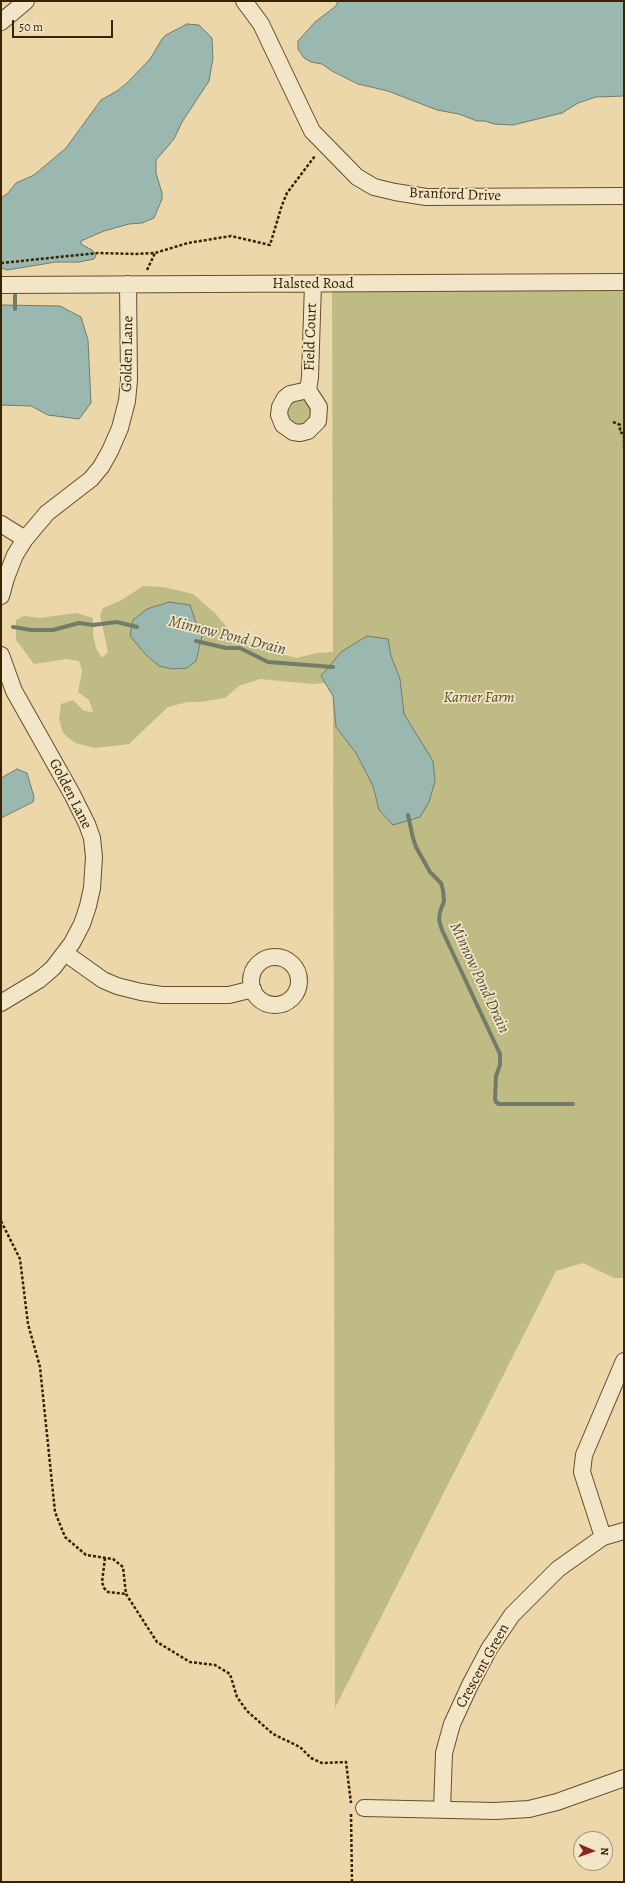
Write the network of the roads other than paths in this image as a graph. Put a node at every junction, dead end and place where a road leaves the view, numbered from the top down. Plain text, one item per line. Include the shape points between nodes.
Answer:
1 (26, 1) edge
2 (244, 1) edge
3 (1, 22) edge
4 (624, 196) edge
5 (624, 282) edge
6 (128, 284) junction
7 (312, 284) junction
8 (1, 285) edge
9 (308, 390) dead end
10 (1, 524) edge
11 (25, 539) junction
12 (1, 596) edge
13 (1, 655) edge
14 (65, 953) junction
15 (253, 989) dead end
16 (1, 1003) edge
17 (624, 1361) edge
18 (624, 1531) edge
19 (603, 1537) junction
20 (624, 1778) edge
21 (364, 1808) dead end
22 (442, 1809) junction

1 - 3 street
2 - 4 street, Branford Drive via 261,24 312,131 357,177 374,187 426,197
5 - 7 street, Halsted Road
6 - 7 street, Halsted Road
6 - 8 street, Halsted Road
6 - 11 street, Golden Lane via 129,380 127,401 115,440 101,467 91,479 47,514
7 - 9 street, Field Court
10 - 11 street
11 - 12 street, Golden Lane via 13,560
13 - 14 street, Golden Lane via 14,692 72,794 92,838 94,857 88,906 82,924
14 - 15 street via 103,980 141,992 162,995 230,994
14 - 16 street, Golden Lane via 39,980
17 - 19 street via 584,1456 582,1472
18 - 19 street, Crescent Green
19 - 22 street, Crescent Green via 558,1569 512,1615 490,1649 452,1724 444,1753
20 - 22 street via 558,1802 529,1809
21 - 22 street

